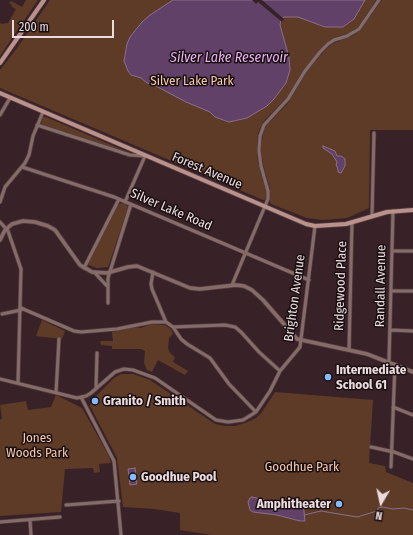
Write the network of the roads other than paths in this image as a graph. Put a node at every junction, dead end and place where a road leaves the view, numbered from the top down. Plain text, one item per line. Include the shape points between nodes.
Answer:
1 (44, 0) edge
2 (379, 0) edge
3 (0, 63) edge
4 (0, 93) edge
5 (10, 98) junction
6 (42, 112) junction
7 (0, 115) edge
8 (37, 125) junction
9 (374, 133) dead end
10 (145, 156) junction
11 (22, 167) junction
12 (119, 199) junction
13 (0, 202) edge
14 (125, 202) junction
15 (131, 204) junction
16 (265, 207) junction
17 (413, 210) edge
18 (393, 211) junction
19 (372, 216) junction
20 (0, 222) edge
21 (352, 223) junction
22 (315, 226) junction
23 (6, 228) junction
24 (0, 240) edge
25 (392, 251) junction
26 (413, 251) edge
27 (245, 253) junction
28 (84, 268) junction
29 (94, 272) junction
30 (153, 272) junction
31 (109, 273) junction
32 (309, 280) junction
33 (232, 285) junction
34 (107, 286) junction
35 (392, 291) junction
36 (413, 291) edge
37 (108, 303) dead end
38 (21, 309) junction
39 (2, 314) dead end
40 (166, 322) junction
41 (173, 327) junction
42 (390, 330) junction
43 (413, 330) edge
44 (58, 339) dead end
45 (302, 341) junction
46 (349, 350) junction
47 (97, 352) dead end
48 (389, 361) junction
49 (395, 364) junction
50 (280, 371) junction
51 (413, 372) edge
52 (0, 379) edge
53 (18, 383) junction
54 (96, 389) junction
55 (56, 393) junction
56 (81, 398) junction
57 (393, 407) junction
58 (256, 412) junction
59 (413, 415) edge
60 (371, 447) dead end
61 (391, 451) junction
62 (413, 459) edge
63 (390, 467) dead end
64 (119, 501) junction
65 (66, 505) dead end
66 (60, 518) dead end
67 (30, 520) junction
68 (0, 522) edge
69 (31, 535) edge
70 (121, 535) edge

1 - 3 main road
2 - 16 street via 359,29 334,40 320,52 288,100 264,125 259,151 268,190
4 - 5 main road, Forest Avenue
5 - 6 main road, Forest Avenue
5 - 7 street
6 - 8 street
6 - 10 main road, Forest Avenue
8 - 10 street via 130,155
8 - 11 street
9 - 19 street
10 - 14 street
10 - 16 main road, Forest Avenue
11 - 12 street, Silver Lake Road
11 - 13 street via 6,186
12 - 14 street, Silver Lake Road
12 - 28 street
14 - 15 street, Silver Lake Road
15 - 27 street, Silver Lake Road
15 - 31 street
16 - 22 main road, Forest Avenue
16 - 27 street
17 - 18 main road, Forest Avenue
18 - 19 main road, Forest Avenue
18 - 25 street, Randall Avenue
19 - 21 main road, Forest Avenue
20 - 23 street
21 - 22 main road, Forest Avenue
21 - 46 street, Ridgewood Place
22 - 32 street, Brighton Avenue
23 - 24 street
23 - 28 street via 16,222 25,221 48,226 60,236
23 - 38 street via 21,269
25 - 26 street
25 - 35 street, Randall Avenue
27 - 32 street, Silver Lake Road
27 - 33 street
28 - 29 street
29 - 31 street
29 - 34 street
30 - 31 street via 135,266
30 - 33 street via 192,289
30 - 40 street via 152,289
31 - 34 street
32 - 45 street, Brighton Avenue
33 - 45 street via 245,286 256,293 297,339
34 - 37 street
35 - 36 street
35 - 42 street, Randall Avenue
38 - 39 street
38 - 40 street via 81,332
38 - 53 street
40 - 41 street
41 - 50 street via 235,327
41 - 58 street via 181,339 210,358 229,384
42 - 43 street
42 - 48 street, Randall Avenue
44 - 55 street
45 - 46 street
45 - 50 street, Brighton Avenue
46 - 48 street
47 - 54 street
48 - 49 street
49 - 51 street
49 - 57 street
50 - 58 street, Brighton Avenue
52 - 53 street
53 - 55 street
54 - 56 street, Brighton Avenue
54 - 58 street, Brighton Avenue via 115,372 133,370 154,378 216,420 234,422
55 - 56 street
56 - 64 street via 114,461
57 - 59 street
57 - 61 street
60 - 61 street
61 - 62 street
61 - 63 street
64 - 65 street
64 - 70 street
66 - 67 street
67 - 68 street
67 - 69 street

